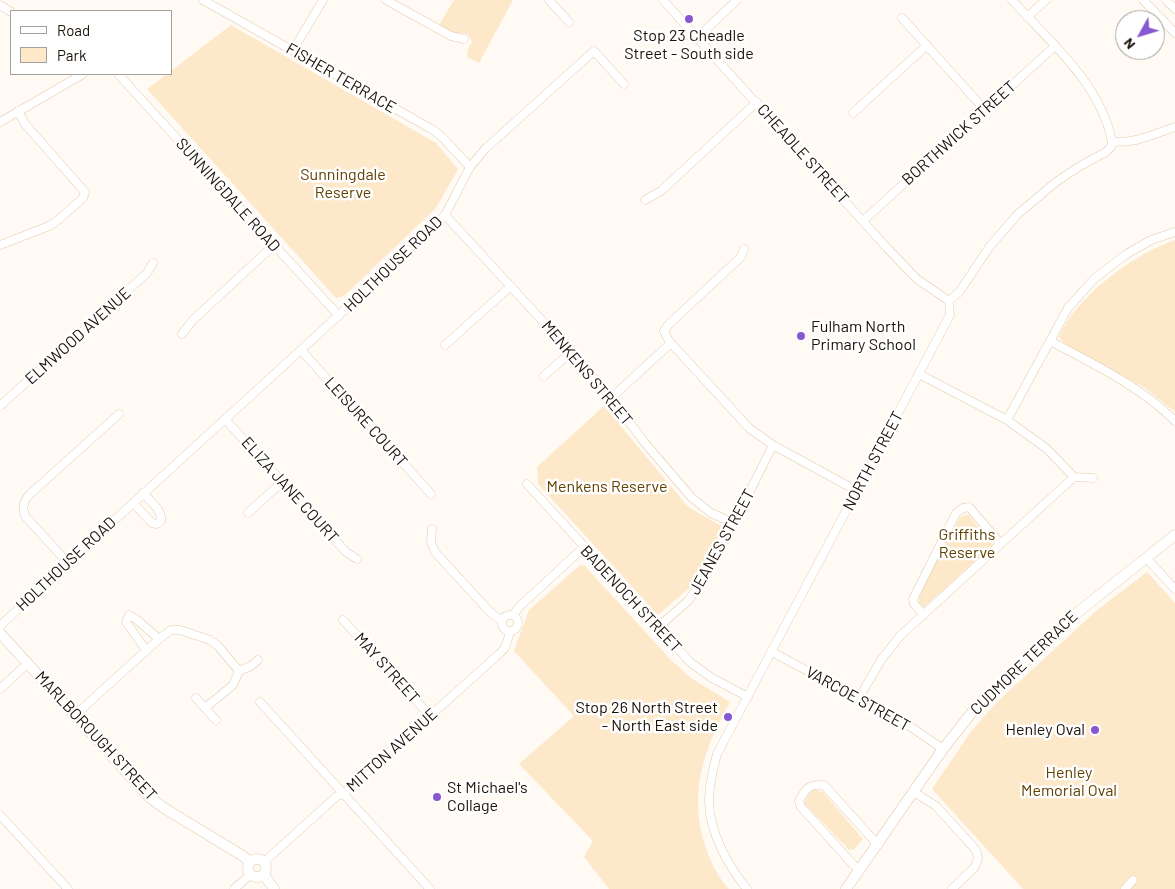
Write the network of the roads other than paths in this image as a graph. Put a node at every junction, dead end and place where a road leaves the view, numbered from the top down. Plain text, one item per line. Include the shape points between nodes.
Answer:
1 (203, 0) edge
2 (323, 0) edge
3 (386, 0) edge
4 (549, 0) edge
5 (663, 0) edge
6 (737, 0) edge
7 (1012, 0) edge
8 (1046, 0) edge
9 (1143, 0) edge
10 (1166, 0) edge
11 (1175, 9) edge
12 (1027, 16) junction
13 (902, 18) dead end
14 (569, 22) dead end
15 (1175, 34) edge
16 (698, 37) junction
17 (464, 39) dead end
18 (926, 46) junction
19 (1055, 46) junction
20 (293, 50) junction
21 (119, 75) edge
22 (67, 77) edge
23 (624, 84) dead end
24 (757, 102) junction
25 (985, 110) junction
26 (18, 111) junction
27 (853, 113) dead end
28 (0, 122) edge
29 (1175, 127) edge
30 (1112, 141) junction
31 (470, 167) junction
32 (645, 200) dead end
33 (446, 215) junction
34 (864, 220) junction
35 (1175, 232) edge
36 (0, 245) edge
37 (274, 245) junction
38 (744, 249) dead end
39 (153, 263) dead end
40 (511, 286) junction
41 (949, 300) junction
42 (339, 316) junction
43 (182, 334) dead end
44 (1050, 341) junction
45 (671, 343) junction
46 (445, 345) dead end
47 (302, 350) junction
48 (571, 352) junction
49 (920, 374) junction
50 (544, 376) dead end
51 (611, 398) junction
52 (0, 406) edge
53 (118, 414) dead end
54 (225, 419) junction
55 (1006, 420) junction
56 (1175, 421) edge
57 (773, 445) junction
58 (1074, 477) junction
59 (1093, 478) dead end
60 (282, 482) junction
61 (527, 484) dead end
62 (857, 491) junction
63 (143, 493) junction
64 (431, 494) dead end
65 (132, 503) junction
66 (248, 513) dead end
67 (734, 523) junction
68 (432, 529) dead end
69 (1175, 535) edge
70 (1002, 544) junction
71 (584, 547) junction
72 (1146, 558) junction
73 (357, 559) dead end
74 (67, 562) junction
75 (1175, 589) edge
76 (924, 615) junction
77 (513, 616) junction
78 (343, 620) dead end
79 (502, 621) junction
80 (0, 626) edge
81 (658, 628) junction
82 (510, 632) junction
83 (0, 633) edge
84 (159, 640) junction
85 (146, 650) junction
86 (772, 652) junction
87 (258, 660) dead end
88 (28, 663) junction
89 (238, 671) junction
90 (0, 689) edge
91 (748, 697) junction
92 (196, 698) dead end
93 (859, 698) junction
94 (260, 702) dead end
95 (205, 708) junction
96 (76, 715) junction
97 (430, 716) junction
98 (216, 720) dead end
99 (942, 749) junction
100 (914, 792) junction
101 (343, 794) junction
102 (0, 815) edge
103 (878, 845) junction
104 (250, 862) junction
105 (264, 862) junction
106 (859, 871) junction
107 (250, 875) junction
108 (264, 876) junction
109 (1133, 880) dead end
110 (68, 889) edge
111 (234, 889) edge
112 (274, 889) edge
113 (430, 889) edge
114 (747, 889) edge
115 (846, 889) edge
116 (952, 889) edge
117 (1125, 889) edge

1 - 20 street, FISHER TERRACE
2 - 20 street
3 - 17 street via 451,36
4 - 14 street
5 - 16 street, CHEADLE STREET
6 - 16 street
7 - 12 street
8 - 12 street
9 - 15 street
10 - 11 street
12 - 19 street
13 - 18 street
16 - 24 street, CHEADLE STREET
18 - 25 street
18 - 27 street
19 - 25 street, BORTHWICK STREET
19 - 30 street via 1096,96
20 - 31 street, FISHER TERRACE via 433,130
21 - 37 street, SUNNINGDALE ROAD
22 - 26 street
23 - 31 street, HOLTHOUSE ROAD via 594,52 485,149
24 - 32 street via 660,191
24 - 34 street, CHEADLE STREET
25 - 34 street, BORTHWICK STREET
26 - 28 street
26 - 36 street via 25,124 85,192 83,198 49,226
29 - 30 street via 1131,141
30 - 41 street via 1106,152 1056,182 1018,214 990,246 960,291
31 - 33 street, HOLTHOUSE ROAD
33 - 40 street, MENKENS STREET
33 - 42 street, HOLTHOUSE ROAD
34 - 41 street, CHEADLE STREET via 917,279
35 - 44 street via 1151,240 1104,270 1068,308
37 - 42 street, SUNNINGDALE ROAD
37 - 43 street
38 - 45 street via 741,257 668,325 664,331
39 - 52 street, ELMWOOD AVENUE via 147,273
40 - 46 street
40 - 48 street, MENKENS STREET
41 - 49 street, NORTH STREET via 950,315
42 - 47 street, HOLTHOUSE ROAD
44 - 55 street
44 - 56 street via 1130,385
45 - 51 street
45 - 57 street via 749,428
47 - 54 street, HOLTHOUSE ROAD
47 - 64 street, LEISURE COURT
48 - 50 street
48 - 51 street, MENKENS STREET
49 - 55 street
49 - 62 street, NORTH STREET
51 - 67 street, MENKENS STREET via 692,497 711,513
53 - 74 street via 24,501 25,516
54 - 60 street, ELIZA JANE COURT
54 - 63 street, HOLTHOUSE ROAD
55 - 58 street via 1046,448
57 - 62 street
57 - 67 street, JEANES STREET
58 - 59 street
58 - 70 street
60 - 66 street
60 - 73 street, ELIZA JANE COURT via 346,552
61 - 71 street, BADENOCH STREET
62 - 86 street, NORTH STREET
63 - 65 street, HOLTHOUSE ROAD
63 - 65 street via 160,512 161,522 152,524
65 - 74 street, HOLTHOUSE ROAD
67 - 81 street, JEANES STREET via 688,601
68 - 79 street via 431,542 435,552
69 - 72 street, CUDMORE TERRACE
70 - 76 street
70 - 76 street via 969,507 956,513 914,599 914,604
71 - 77 street
71 - 81 street, BADENOCH STREET
72 - 75 street
72 - 99 street, CUDMORE TERRACE via 1073,616 990,692
74 - 80 street, HOLTHOUSE ROAD
76 - 93 street via 900,636 881,660
77 - 79 street via 508,615
77 - 82 street via 518,626
78 - 97 street, MAY STREET
79 - 82 street via 503,629
81 - 91 street, BADENOCH STREET via 700,671
82 - 97 street, MITTON AVENUE via 505,648
83 - 88 street, MARLBOROUGH STREET
84 - 85 street
84 - 85 street via 129,615 126,622
84 - 89 street via 171,630 210,640
85 - 96 street
86 - 91 street, NORTH STREET
86 - 93 street, VARCOE STREET
87 - 89 street
88 - 90 street
88 - 96 street, MARLBOROUGH STREET
89 - 95 street via 233,685
91 - 114 street, NORTH STREET via 716,754 709,801 718,843 737,878
92 - 95 street
93 - 99 street, VARCOE STREET via 902,721
94 - 101 street
95 - 98 street
96 - 104 street, MARLBOROUGH STREET via 149,797
97 - 101 street, MITTON AVENUE
99 - 100 street, CUDMORE TERRACE
100 - 103 street, CUDMORE TERRACE
100 - 116 street via 936,806 976,850 975,867
101 - 105 street, MITTON AVENUE via 336,796
101 - 113 street
102 - 110 street
103 - 106 street, CUDMORE TERRACE
103 - 106 street via 824,785 808,788 800,801 801,807
104 - 105 street via 256,859
104 - 107 street
105 - 108 street via 267,870
106 - 115 street, CUDMORE TERRACE
107 - 108 street via 256,878
107 - 111 street
108 - 112 street
109 - 117 street

